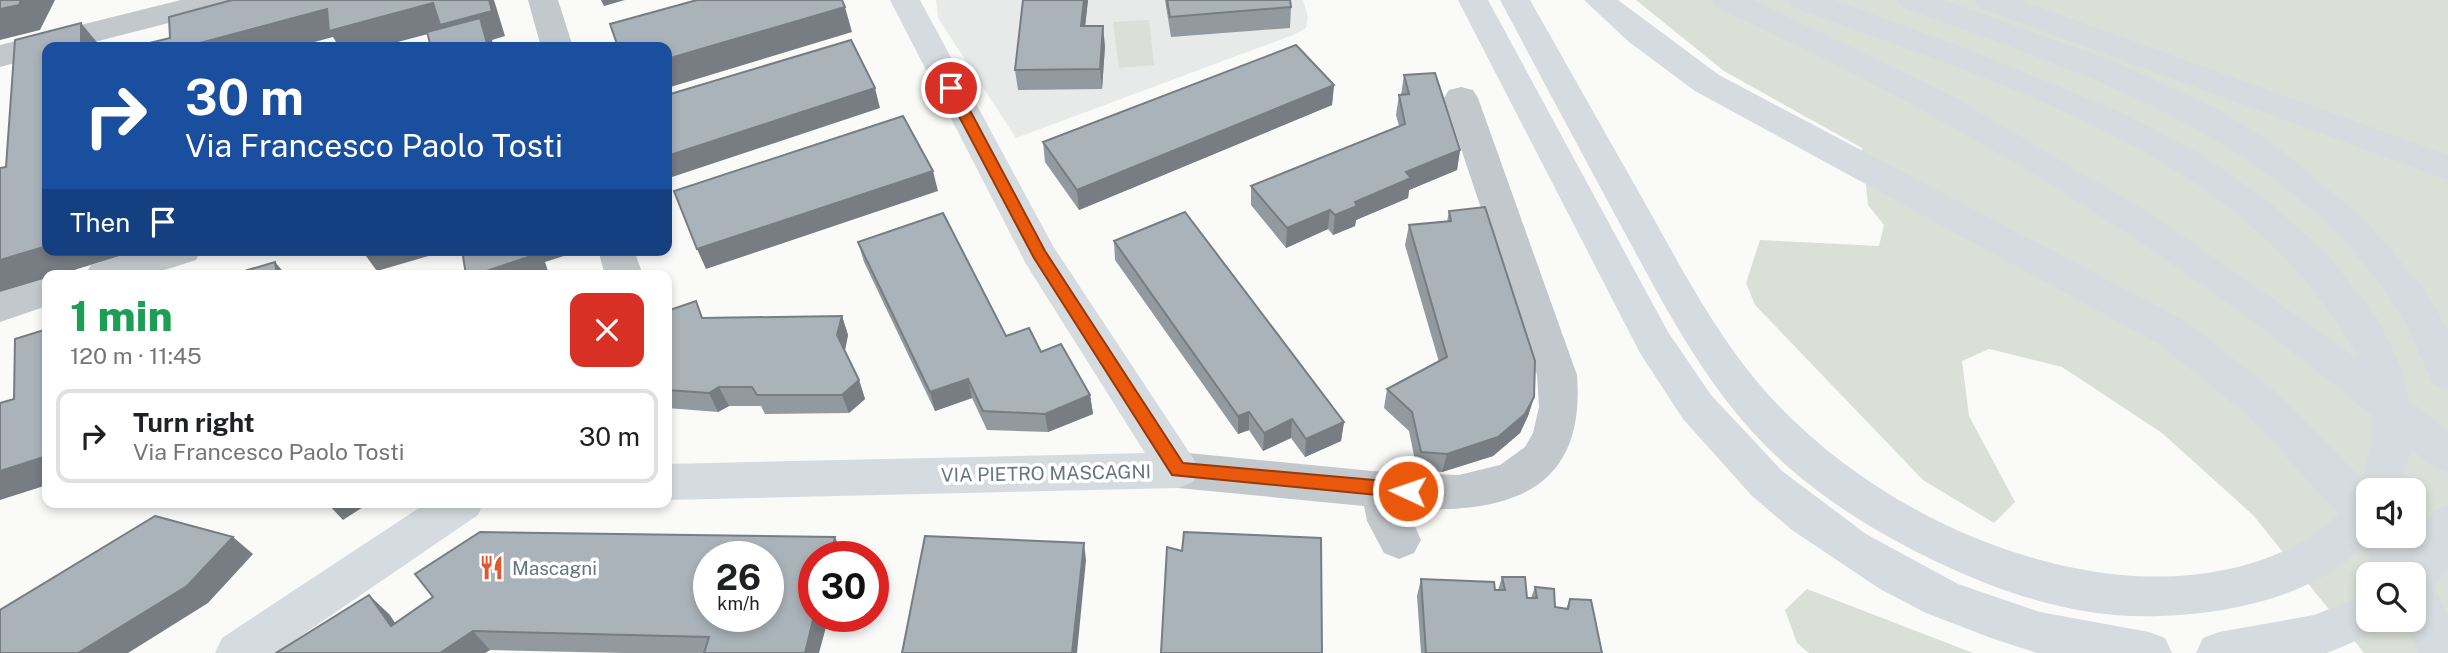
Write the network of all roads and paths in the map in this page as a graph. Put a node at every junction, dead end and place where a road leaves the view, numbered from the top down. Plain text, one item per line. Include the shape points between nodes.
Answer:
1 (220, 0) edge
2 (543, 0) edge
3 (905, 0) edge
4 (1474, 0) edge
5 (1515, 0) edge
6 (1599, 0) edge
7 (1726, 0) edge
8 (1804, 0) edge
9 (1913, 0) edge
10 (1989, 0) edge
11 (110, 13) edge
12 (556, 42) edge
13 (0, 56) edge
14 (1461, 99) dead end
15 (2448, 168) edge
16 (164, 256) edge
17 (120, 270) edge
18 (42, 294) edge
19 (0, 307) edge
20 (2448, 374) edge
21 (2448, 455) edge
22 (1178, 470) junction
23 (2384, 478) edge
24 (672, 482) edge
25 (1383, 490) junction
26 (2356, 504) edge
27 (454, 508) edge
28 (2356, 523) edge
29 (2448, 524) edge
30 (1399, 540) dead end
31 (2426, 563) edge
32 (2356, 619) edge
33 (2426, 619) edge
34 (238, 653) edge
35 (2149, 653) edge
36 (2219, 653) edge
37 (2441, 653) edge

1 - 11 street
2 - 12 street
3 - 22 main road via 1039,254
4 - 35 main road via 1669,369 1753,468 1855,551 1941,598 2040,633
5 - 28 main road via 1699,335 1739,390 1795,448 1916,532 2006,572 2094,593 2185,597 2283,575 2316,558
6 - 26 main road via 1707,83 2173,333 2261,403
7 - 21 main road via 1877,68 2092,191 2281,321
8 - 23 main road via 2111,122 2172,154 2286,235 2339,292 2373,345 2386,379 2393,437
9 - 20 main road via 2155,93 2249,144 2329,206 2366,242 2413,302
10 - 15 main road
11 - 13 street
14 - 25 street, VIA PIETRO MASCAGNI via 1558,375 1559,407 1553,434 1540,459 1511,480 1459,493
16 - 17 street
18 - 19 street
22 - 24 main road, VIA PIETRO MASCAGNI
22 - 25 street, VIA PIETRO MASCAGNI
25 - 30 street via 1388,521
27 - 34 main road
29 - 31 main road
32 - 36 main road via 2312,638
33 - 37 main road

